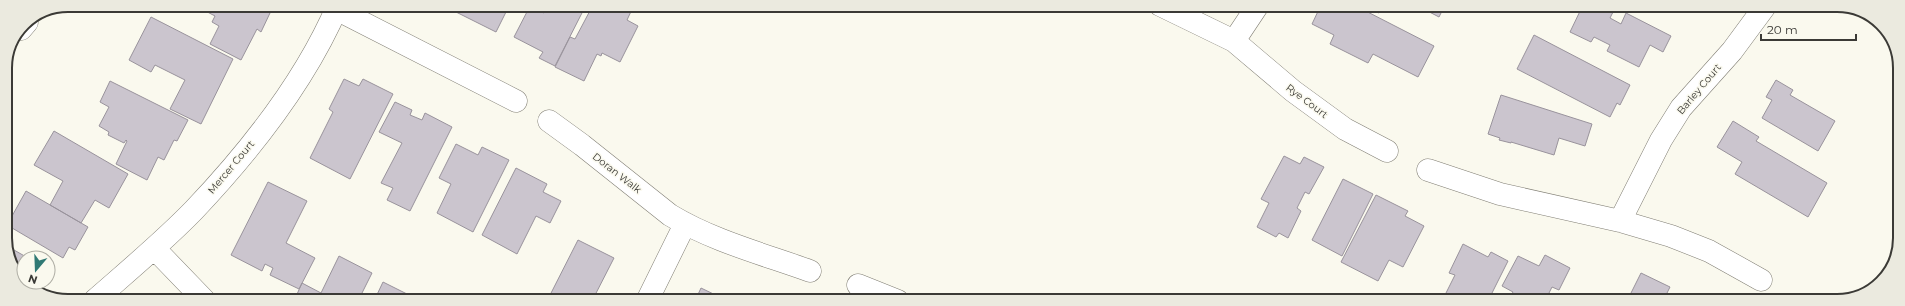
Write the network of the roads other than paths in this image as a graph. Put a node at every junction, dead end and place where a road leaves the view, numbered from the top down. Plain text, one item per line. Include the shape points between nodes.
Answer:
1 (334, 12) edge
2 (347, 12) edge
3 (1174, 12) edge
4 (1253, 12) edge
5 (1761, 12) edge
6 (1234, 41) junction
7 (516, 101) dead end
8 (549, 121) dead end
9 (1387, 152) dead end
10 (1428, 170) dead end
11 (1620, 221) junction
12 (686, 224) junction
13 (154, 248) junction
14 (810, 271) dead end
15 (1761, 280) dead end
16 (858, 285) dead end
17 (102, 294) edge
18 (199, 294) edge
19 (651, 294) edge
20 (880, 294) edge

1 - 13 street, Mercer Court via 294,85 262,129 193,211
2 - 7 street, Mercer Court
3 - 6 street, Rye Court
4 - 6 street
5 - 11 street, Barley Court via 1732,51 1681,108 1651,159
6 - 9 street, Rye Court via 1293,91 1344,129
8 - 12 street, Doran Walk via 670,215
10 - 11 street via 1500,194
11 - 15 street via 1671,236 1709,251
12 - 14 street, Doran Walk via 711,236
12 - 19 street
13 - 17 street, Mercer Court
13 - 18 street
16 - 20 street

